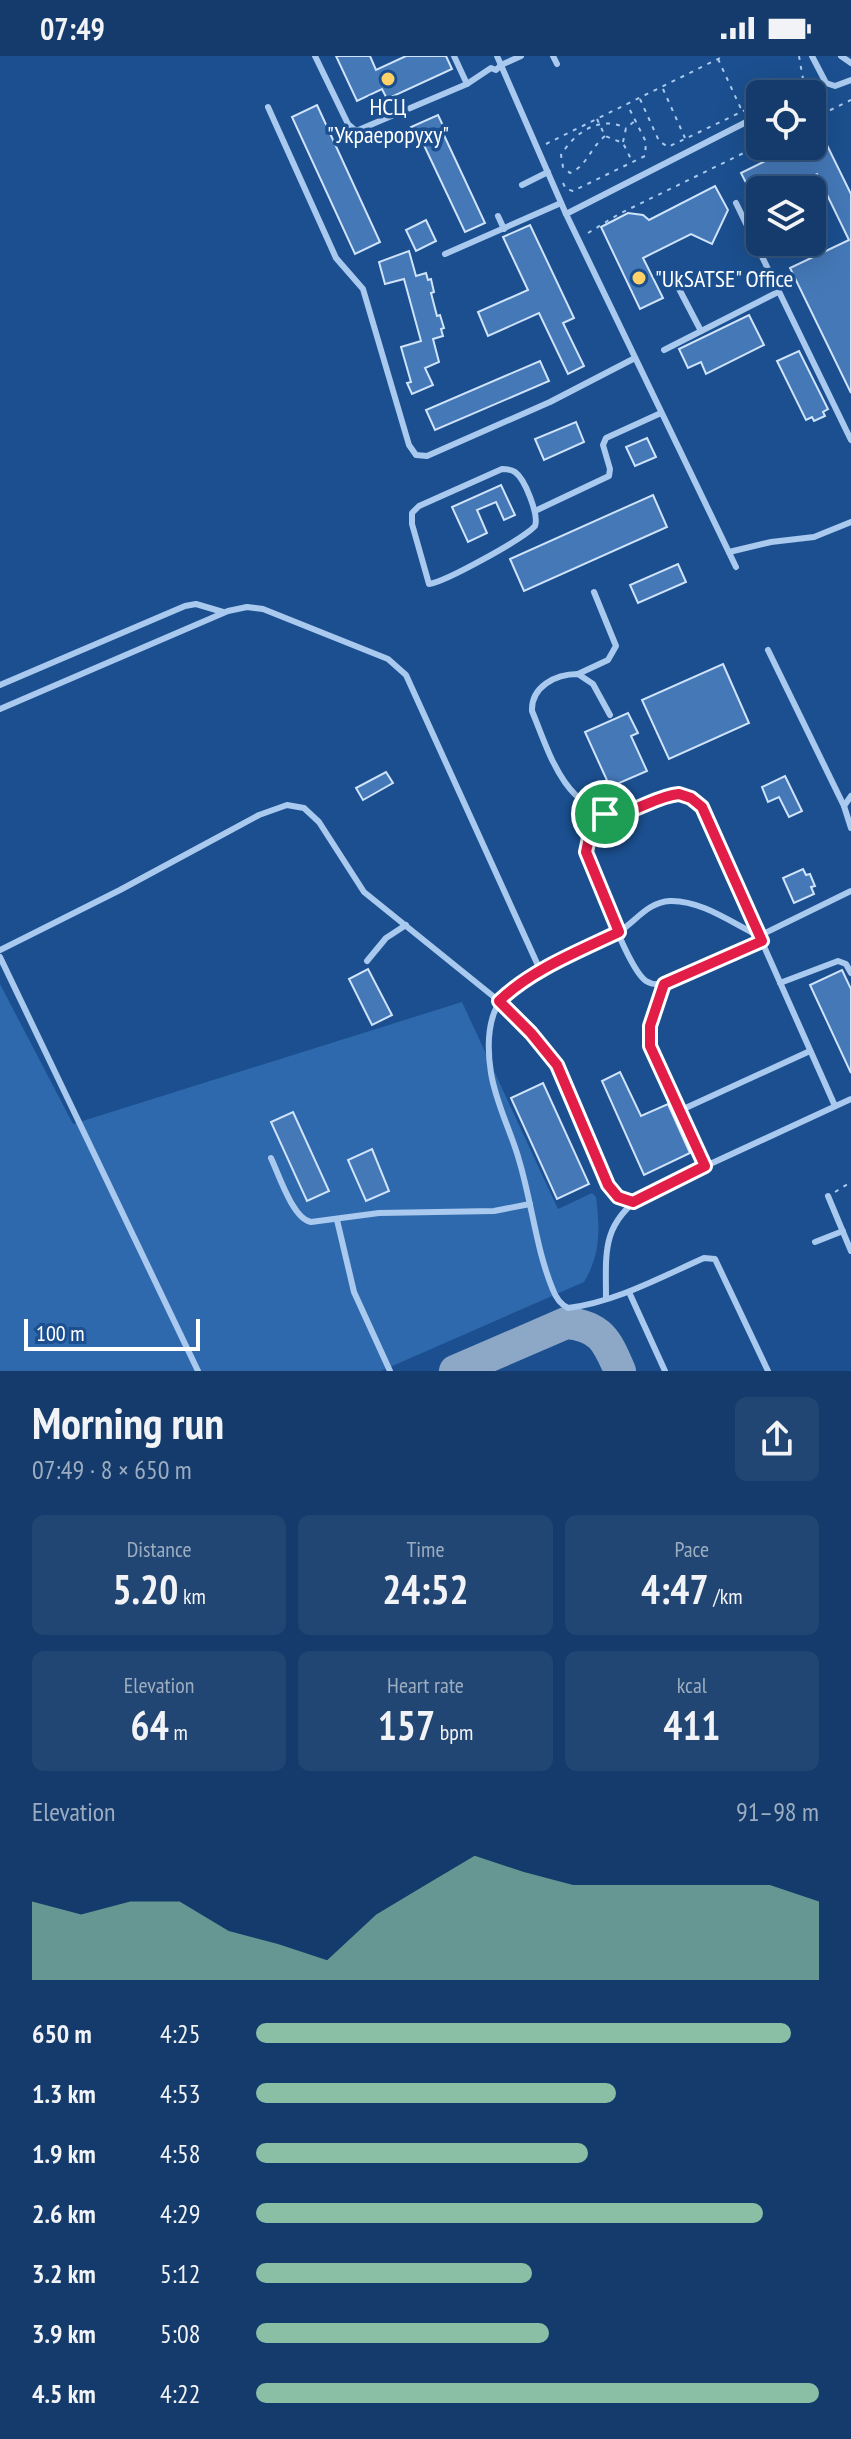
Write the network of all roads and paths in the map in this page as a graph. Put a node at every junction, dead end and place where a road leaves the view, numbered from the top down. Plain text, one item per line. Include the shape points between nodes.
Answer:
1 (315, 56) edge
2 (454, 56) edge
3 (497, 56) edge
4 (521, 56) edge
5 (553, 56) edge
6 (724, 56) edge
7 (799, 56) edge
8 (812, 56) edge
9 (841, 56) edge
10 (718, 59) junction
11 (851, 63) edge
12 (557, 64) dead end
13 (501, 65) junction
14 (802, 80) edge
15 (824, 80) edge
16 (851, 80) edge
17 (826, 83) edge
18 (467, 84) junction
19 (662, 87) junction
20 (639, 98) junction
21 (851, 100) edge
22 (627, 104) junction
23 (268, 107) dead end
24 (746, 110) edge
25 (743, 112) junction
26 (826, 112) edge
27 (597, 119) junction
28 (635, 121) junction
29 (746, 122) edge
30 (599, 124) junction
31 (626, 128) junction
32 (605, 136) junction
33 (685, 139) junction
34 (623, 143) junction
35 (546, 144) dead end
36 (746, 152) edge
37 (632, 162) junction
38 (548, 172) junction
39 (561, 178) dead end
40 (522, 185) dead end
41 (561, 203) junction
42 (736, 203) dead end
43 (566, 214) junction
44 (498, 216) dead end
45 (504, 229) junction
46 (588, 233) dead end
47 (445, 254) dead end
48 (677, 285) dead end
49 (778, 292) junction
50 (701, 331) junction
51 (664, 350) dead end
52 (635, 358) junction
53 (661, 413) junction
54 (851, 440) edge
55 (535, 511) junction
56 (851, 522) edge
57 (729, 552) junction
58 (736, 567) dead end
59 (594, 592) dead end
60 (224, 613) junction
61 (768, 650) dead end
62 (578, 674) junction
63 (0, 685) edge
64 (0, 709) edge
65 (610, 715) dead end
66 (851, 796) edge
67 (844, 806) junction
68 (605, 814) junction
69 (851, 828) edge
70 (851, 891) edge
71 (406, 925) junction
72 (619, 932) junction
73 (760, 938) junction
74 (0, 950) edge
75 (0, 957) edge
76 (367, 961) dead end
77 (541, 972) junction
78 (851, 973) edge
79 (780, 983) junction
80 (664, 984) junction
81 (499, 1001) junction
82 (810, 1051) junction
83 (851, 1099) edge
84 (835, 1106) junction
85 (679, 1111) junction
86 (271, 1158) dead end
87 (705, 1166) junction
88 (851, 1182) edge
89 (828, 1196) joint
90 (633, 1202) junction
91 (530, 1204) junction
92 (337, 1220) junction
93 (843, 1231) junction
94 (849, 1239) edge
95 (815, 1242) dead end
96 (851, 1251) edge
97 (629, 1292) junction
98 (606, 1299) junction
99 (198, 1371) edge
100 (390, 1371) edge
101 (665, 1371) edge
102 (768, 1371) edge

1 - 18 lane via 356,131
2 - 18 lane
3 - 13 lane
4 - 13 lane
5 - 12 lane
6 - 10 path
7 - 14 path
8 - 15 lane
9 - 11 lane
10 - 19 path
10 - 25 path
13 - 18 lane
13 - 38 lane
16 - 17 lane via 835,86
19 - 20 path
19 - 33 path
20 - 22 path
20 - 33 path via 659,141 668,147
21 - 26 path
22 - 27 path
22 - 28 path
23 - 52 lane via 336,258 363,289 416,455 427,456 550,402
24 - 25 path
25 - 33 path
27 - 30 path
27 - 35 path
28 - 31 path
28 - 37 path via 647,149
29 - 43 lane
30 - 31 path via 613,121
30 - 32 path
30 - 32 path via 568,144 561,155 563,167 570,173 579,169
31 - 34 path
32 - 34 path
34 - 37 path
36 - 46 path
37 - 39 path via 573,191
38 - 40 lane
38 - 41 lane
41 - 43 lane
41 - 45 lane
42 - 49 lane
43 - 52 lane
44 - 45 lane
45 - 47 lane
48 - 50 lane
49 - 50 lane
49 - 54 lane
50 - 51 lane
52 - 53 lane
53 - 55 lane via 606,438 609,476
53 - 57 lane
55 - 55 lane via 517,474 509,469 419,506 412,524 428,583 527,533 536,521
56 - 57 lane via 814,537
57 - 58 lane
59 - 62 lane via 616,646 608,660
60 - 63 lane via 185,606
60 - 64 lane
60 - 77 lane via 263,609 401,668
61 - 67 lane
62 - 65 lane via 593,684
62 - 68 lane via 543,685 535,693 532,711 563,781 580,800
66 - 67 lane
67 - 69 lane
68 - 72 lane via 586,852
68 - 73 lane via 624,813 666,795 691,798 702,807
70 - 73 lane
71 - 74 lane via 356,882 312,814 287,805
71 - 76 lane via 386,938
71 - 81 lane
72 - 73 lane via 649,907 673,900 699,906
72 - 77 lane
72 - 80 lane via 640,975 648,983
73 - 79 lane
73 - 80 lane
75 - 99 lane
77 - 81 lane
78 - 79 lane via 838,961
79 - 82 lane
80 - 85 lane via 650,1026 650,1046
81 - 90 lane via 552,1059 608,1185 618,1197
81 - 91 lane via 490,1027 491,1072
82 - 84 lane
82 - 85 lane
83 - 84 lane
84 - 87 lane
85 - 87 lane
86 - 92 lane via 301,1218
87 - 90 lane
88 - 89 path
89 - 93 lane
90 - 98 lane via 617,1220 605,1250
91 - 92 lane via 494,1211 379,1213
91 - 98 lane via 560,1303 568,1308
92 - 100 lane via 354,1292
93 - 94 lane
93 - 95 lane
94 - 96 lane
97 - 98 lane
97 - 101 lane
97 - 102 lane via 704,1258 715,1259

